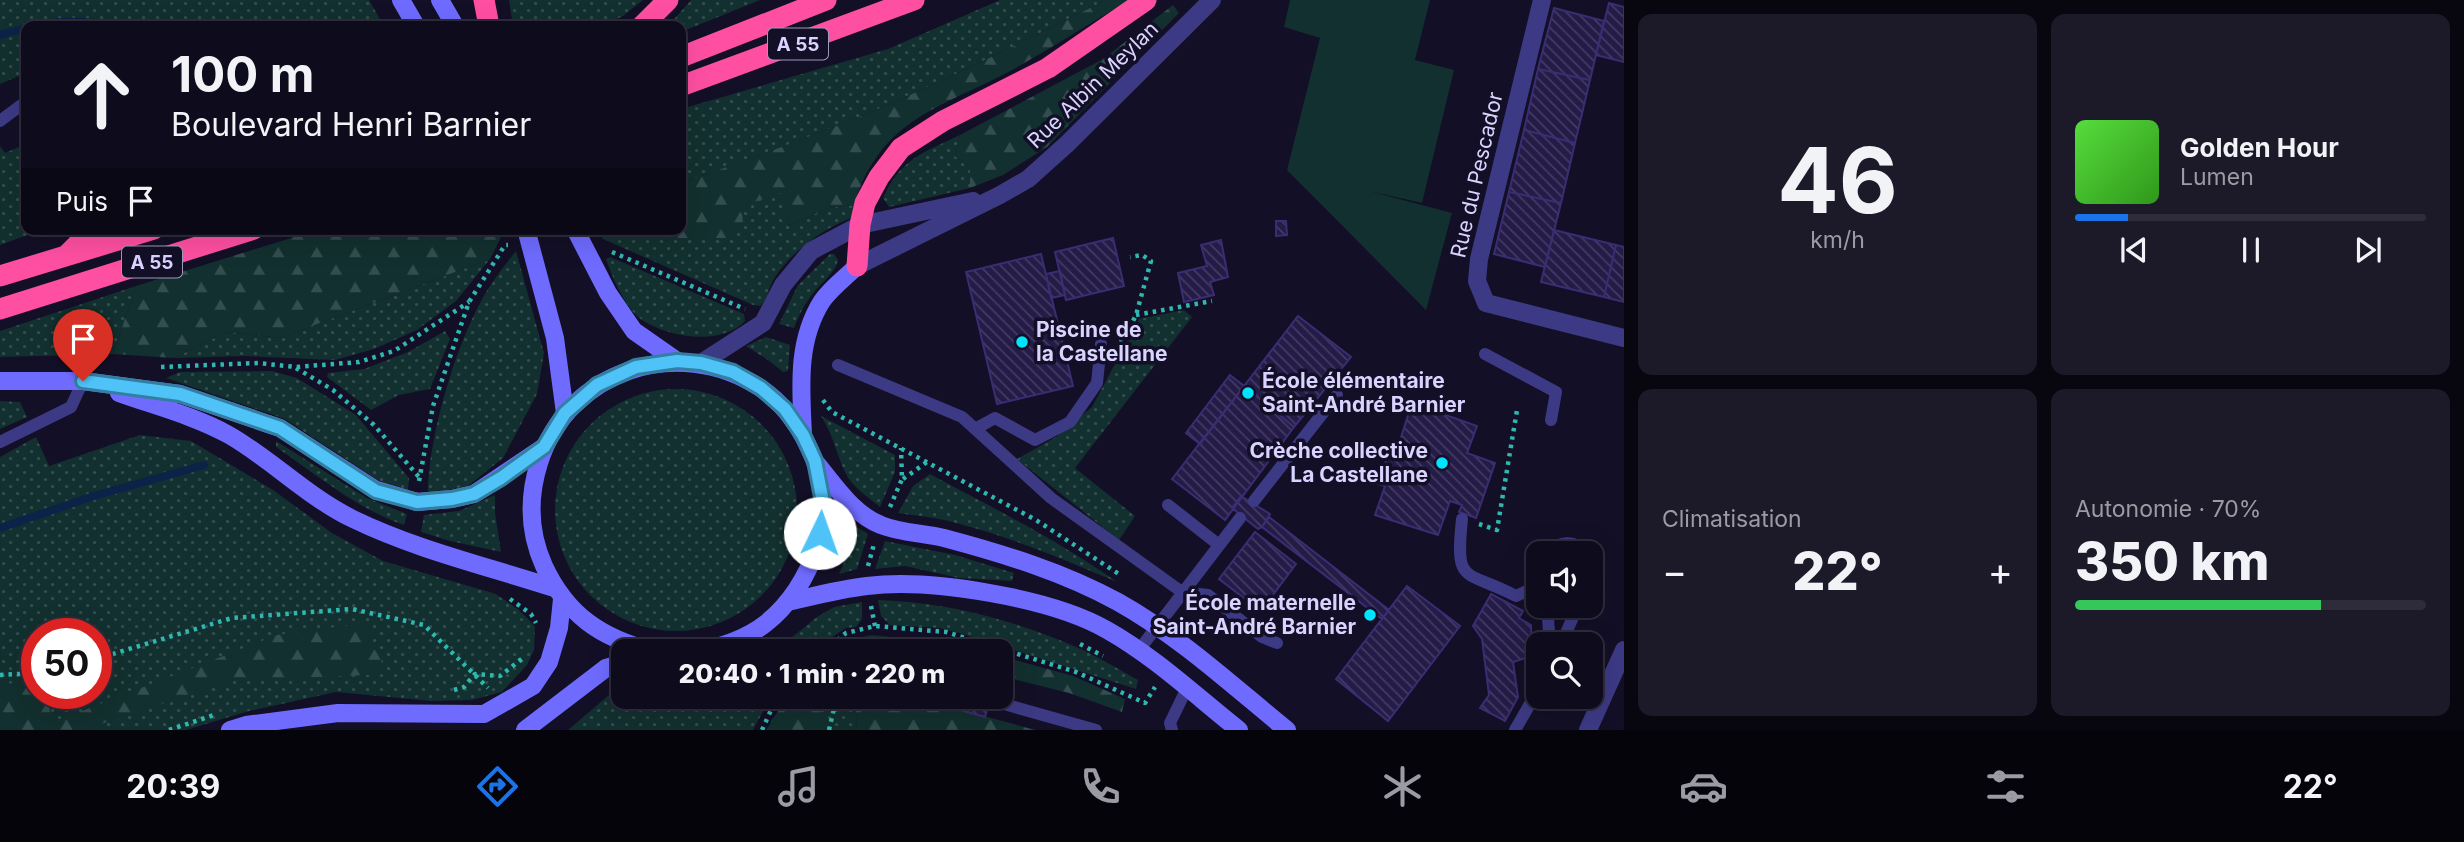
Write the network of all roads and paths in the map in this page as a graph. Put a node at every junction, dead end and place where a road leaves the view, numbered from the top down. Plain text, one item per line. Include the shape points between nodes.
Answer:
1 (401, 0) edge
2 (440, 0) edge
3 (484, 0) edge
4 (668, 0) edge
5 (826, 0) edge
6 (914, 0) edge
7 (1146, 0) edge
8 (1212, 0) edge
9 (1542, 0) edge
10 (413, 21) edge
11 (452, 21) edge
12 (488, 21) edge
13 (647, 21) edge
14 (686, 55) edge
15 (686, 84) edge
16 (21, 105) edge
17 (0, 121) edge
18 (1000, 195) junction
19 (860, 225) junction
20 (85, 235) edge
21 (135, 235) edge
22 (235, 235) edge
23 (528, 235) edge
24 (578, 235) edge
25 (513, 244) dead end
26 (600, 246) dead end
27 (1130, 257) dead end
28 (54, 260) junction
29 (858, 266) junction
30 (0, 276) edge
31 (1212, 301) dead end
32 (469, 303) junction
33 (0, 309) edge
34 (754, 316) dead end
35 (1136, 316) junction
36 (1624, 338) edge
37 (1101, 344) joint
38 (1485, 354) dead end
39 (677, 361) junction
40 (701, 363) junction
41 (838, 365) dead end
42 (153, 367) dead end
43 (296, 367) junction
44 (0, 380) edge
45 (83, 381) junction
46 (820, 392) dead end
47 (1337, 395) dead end
48 (1517, 410) dead end
49 (565, 413) junction
50 (1551, 420) dead end
51 (975, 429) junction
52 (803, 435) junction
53 (0, 442) edge
54 (544, 447) junction
55 (901, 448) junction
56 (815, 461) junction
57 (927, 462) junction
58 (419, 477) junction
59 (902, 479) junction
60 (418, 491) dead end
61 (1254, 501) dead end
62 (1168, 505) dead end
63 (888, 511) dead end
64 (1240, 518) dead end
65 (1462, 519) joint
66 (876, 537) dead end
67 (1219, 545) junction
68 (867, 569) dead end
69 (1125, 578) dead end
70 (1526, 591) edge
71 (1182, 592) junction
72 (558, 593) junction
73 (507, 597) dead end
74 (870, 601) dead end
75 (788, 602) junction
76 (875, 626) junction
77 (1156, 626) junction
78 (538, 628) dead end
79 (614, 639) edge
80 (739, 639) edge
81 (839, 639) edge
82 (1076, 642) dead end
83 (1277, 643) dead end
84 (1139, 650) junction
85 (1624, 650) edge
86 (112, 654) edge
87 (1112, 661) dead end
88 (611, 667) edge
89 (21, 674) edge
90 (0, 675) edge
91 (1147, 679) dead end
92 (1157, 684) junction
93 (1184, 686) junction
94 (504, 704) junction
95 (1013, 707) edge
96 (772, 709) edge
97 (834, 709) edge
98 (1527, 709) edge
99 (230, 730) edge
100 (525, 730) edge
101 (762, 730) edge
102 (829, 730) edge
103 (1096, 730) edge
104 (1172, 730) edge
105 (1239, 730) edge
106 (1287, 730) edge
107 (1515, 730) edge
108 (1588, 730) edge

1 - 10 main road
2 - 11 main road
3 - 12 highway
4 - 13 highway
5 - 14 highway, A 55
6 - 15 highway, A 55
7 - 19 highway via 1048,68 943,121 901,148 865,203
8 - 18 street, Rue Albin Meylan via 1067,144 1028,179
9 - 36 street, Rue du Pescador via 1477,281 1486,303
16 - 17 lane
18 - 19 street, Rue Albin Meylan
18 - 29 street, Rue Albin Meylan
19 - 29 highway
19 - 40 street, Rue Albin Meylan via 811,251 783,285 763,323
20 - 28 highway
21 - 28 highway, A 55
22 - 33 highway, A 55
23 - 49 main road via 555,338
24 - 39 main road via 634,331
25 - 32 path via 505,245
26 - 34 path
27 - 35 path via 1142,254 1151,261
28 - 30 highway, A 55
29 - 52 main road, Rue Albin Meylan via 823,300 807,332 801,362
31 - 35 path
32 - 43 path via 394,351 359,362
32 - 58 path via 433,406
35 - 37 path via 1124,339
37 - 51 lane via 1097,383 1070,422 1035,440 995,418
38 - 50 lane via 1556,392
39 - 40 main road
39 - 49 main road via 636,367 597,385
40 - 52 main road via 733,372 761,388 785,409
41 - 51 lane via 962,417
42 - 43 path via 258,363
43 - 58 path via 333,390 374,425
44 - 45 main road
45 - 53 lane via 71,407
45 - 54 main road via 180,394 280,428 376,491 417,502 474,494
45 - 72 main road via 205,423 349,517 393,537
46 - 55 path via 832,412
47 - 61 lane
48 - 65 path via 1497,530
49 - 54 main road
51 - 71 lane via 1051,498
52 - 56 main road
54 - 72 main road via 533,481 531,516 537,551
55 - 57 path
55 - 59 path
56 - 75 main road via 822,497 820,533 810,568
56 - 77 main road via 852,507 882,525 1004,554 1048,570
57 - 59 path
57 - 69 path via 1036,520
58 - 60 path
59 - 63 path
62 - 67 lane
64 - 67 lane
65 - 70 lane via 1458,551 1469,576 1516,596
66 - 68 path
67 - 71 lane
71 - 77 lane
71 - 83 lane via 1208,595 1262,637
72 - 79 main road via 590,625
72 - 94 main road via 559,628 549,662 533,687
73 - 78 path via 531,614
74 - 76 path
75 - 80 main road via 764,625
75 - 84 main road via 869,585 914,583 1039,604 1104,629
76 - 81 path
76 - 92 path via 946,632 1076,672 1145,703
77 - 84 lane
77 - 106 main road
82 - 87 path
84 - 93 main road
85 - 108 street
86 - 94 path via 232,618 352,609 425,625
88 - 100 main road
89 - 90 path
91 - 92 path
92 - 93 path via 1165,689
93 - 104 lane via 1170,723
93 - 105 main road
94 - 99 main road via 484,714 338,713
95 - 103 lane
96 - 101 path
97 - 102 path
98 - 107 lane

